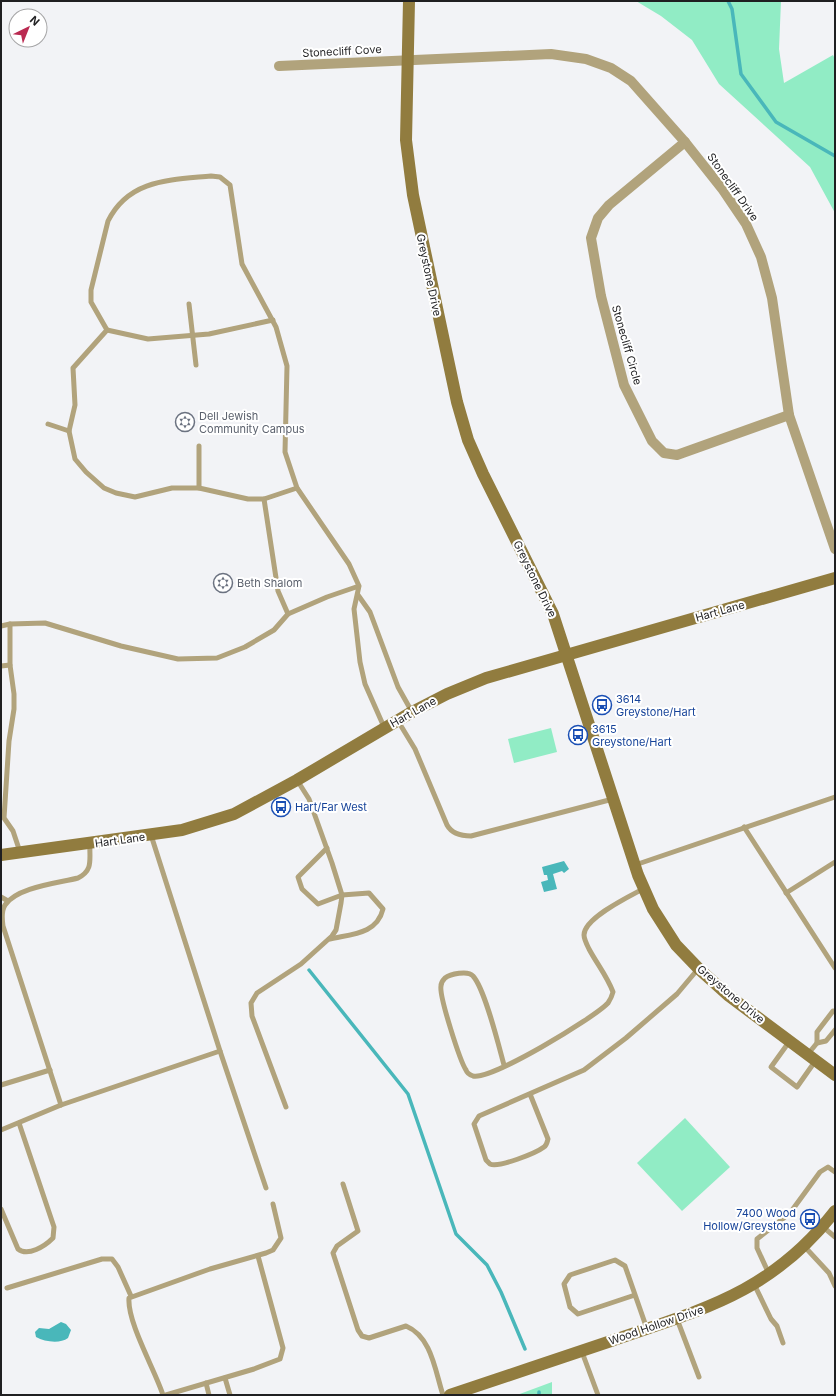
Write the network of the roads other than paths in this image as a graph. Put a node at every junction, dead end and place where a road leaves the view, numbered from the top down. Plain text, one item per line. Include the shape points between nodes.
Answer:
1 (409, 1) edge
2 (407, 60) junction
3 (279, 66) dead end
4 (685, 142) junction
5 (189, 304) dead end
6 (273, 320) junction
7 (107, 330) junction
8 (192, 335) junction
9 (196, 365) dead end
10 (789, 415) junction
11 (48, 424) dead end
12 (69, 431) junction
13 (199, 446) dead end
14 (199, 488) junction
15 (297, 488) junction
16 (264, 499) junction
17 (835, 549) edge
18 (835, 578) edge
19 (359, 586) junction
20 (358, 595) junction
21 (288, 614) junction
22 (10, 624) junction
23 (1, 626) edge
24 (566, 656) junction
25 (10, 665) junction
26 (1, 666) edge
27 (412, 712) junction
28 (398, 720) junction
29 (384, 728) junction
30 (297, 780) junction
31 (835, 797) edge
32 (613, 799) junction
33 (2, 819) edge
34 (744, 827) junction
35 (151, 835) junction
36 (90, 843) junction
37 (326, 848) junction
38 (20, 853) junction
39 (1, 855) edge
40 (835, 862) edge
41 (635, 866) junction
42 (644, 888) junction
43 (786, 893) junction
44 (342, 895) junction
45 (1, 897) edge
46 (8, 901) junction
47 (330, 939) junction
48 (835, 968) edge
49 (699, 969) junction
50 (835, 1011) edge
51 (835, 1030) edge
52 (790, 1041) junction
53 (817, 1043) junction
54 (220, 1051) junction
55 (812, 1057) junction
56 (504, 1065) junction
57 (50, 1070) junction
58 (835, 1075) edge
59 (1, 1085) edge
60 (530, 1094) junction
61 (61, 1105) junction
62 (286, 1107) dead end
63 (19, 1123) junction
64 (1, 1130) edge
65 (835, 1172) edge
66 (343, 1184) dead end
67 (266, 1188) dead end
68 (273, 1204) dead end
69 (1, 1209) edge
70 (835, 1211) edge
71 (822, 1226) junction
72 (835, 1237) edge
73 (804, 1246) junction
74 (258, 1256) junction
75 (769, 1275) junction
76 (754, 1284) junction
77 (835, 1286) edge
78 (7, 1288) dead end
79 (635, 1295) junction
80 (131, 1296) junction
81 (677, 1319) junction
82 (647, 1329) junction
83 (783, 1343) dead end
84 (582, 1351) junction
85 (699, 1377) dead end
86 (225, 1378) junction
87 (206, 1384) junction
88 (476, 1391) edge
89 (163, 1395) edge
90 (166, 1395) edge
91 (208, 1395) edge
92 (230, 1395) edge
93 (443, 1395) edge
94 (450, 1395) edge
95 (598, 1395) edge

1 - 2 street, Greystone Drive
2 - 3 street, Stonecliff Cove
2 - 4 street, Stonecliff Drive via 551,54 586,59 610,68 631,81
2 - 24 street, Greystone Drive via 406,140 413,195 457,402 468,440 553,614
4 - 10 street, Stonecliff Drive via 746,224 761,257 772,298
4 - 10 street, Stonecliff Circle via 609,205 598,218 590,238 601,296 624,385 652,441 664,453 677,455
5 - 8 lane
6 - 7 lane via 242,264 230,185 220,177 211,176 159,181 134,191 113,211 103,238 90,302
6 - 8 lane
6 - 15 lane via 286,366 285,452
7 - 8 lane via 148,338
7 - 12 lane via 73,368 75,405
8 - 9 lane
10 - 17 street, Stonecliff Drive
11 - 12 lane
12 - 14 lane via 75,459 104,488 135,496 172,488
13 - 14 lane
14 - 16 lane via 248,499
15 - 16 lane
15 - 19 lane via 349,564
16 - 21 lane via 278,591
18 - 24 street, Hart Lane
19 - 20 lane
19 - 21 lane
20 - 27 lane via 370,612 398,687
20 - 29 lane via 354,609 365,684
21 - 22 lane via 274,630 245,647 217,658 178,659 121,646 45,623
22 - 23 lane
22 - 25 lane
24 - 27 street, Hart Lane via 486,678
24 - 32 street, Greystone Drive
25 - 26 lane
25 - 33 lane via 14,709 8,741
27 - 28 street, Hart Lane
28 - 29 street, Hart Lane
28 - 32 lane via 415,749 447,825 461,836 470,836
29 - 30 street, Hart Lane
30 - 35 street, Hart Lane via 234,814 182,830
30 - 37 lane via 309,799
31 - 34 lane
32 - 41 street, Greystone Drive
33 - 38 lane via 13,831
34 - 41 lane
34 - 43 lane
35 - 36 street, Hart Lane
35 - 54 lane
36 - 38 street, Hart Lane
36 - 46 lane via 89,871 78,878 17,894
37 - 44 lane
37 - 44 lane via 298,877 302,889 318,904
38 - 39 street, Hart Lane
40 - 43 lane
41 - 42 street, Greystone Drive
42 - 49 street, Greystone Drive via 653,909 676,945
42 - 56 lane via 590,922 583,936 608,979 613,992 609,1002 577,1026
43 - 48 lane
44 - 47 lane via 336,930
44 - 47 lane via 369,892 383,909 380,920 367,930
45 - 46 lane
46 - 57 lane via 4,905 2,926
47 - 62 lane via 301,964 257,993 251,1004 252,1016
49 - 52 street, Greystone Drive via 729,996
49 - 60 lane via 677,994 590,1065
50 - 53 lane via 817,1032
51 - 53 lane via 826,1041
52 - 55 street, Greystone Drive
52 - 55 lane via 771,1067 797,1087
53 - 55 lane
54 - 61 lane
54 - 67 lane
55 - 58 street, Greystone Drive
56 - 56 lane via 477,1076 471,1076 466,1071 441,991 441,985 446,977 457,974 473,976 480,988
57 - 59 lane
57 - 61 lane
60 - 60 lane via 484,1113 476,1119 474,1124 479,1141 490,1164 500,1165 541,1149 547,1143 548,1139
61 - 63 lane
63 - 64 lane
63 - 69 lane via 54,1227 53,1238 36,1249 21,1251
65 - 75 lane via 828,1167 820,1172 790,1213 757,1239 757,1248
66 - 93 lane via 358,1231 337,1246 333,1253 358,1330 362,1336 369,1338 406,1326 415,1331 427,1344
68 - 74 lane via 281,1238 273,1250
70 - 71 street, Wood Hollow Drive
71 - 72 lane
71 - 73 street, Wood Hollow Drive
73 - 75 street, Wood Hollow Drive
73 - 77 lane via 829,1273
74 - 80 lane via 210,1269
74 - 86 lane via 283,1348 280,1359
75 - 76 street, Wood Hollow Drive
76 - 81 street, Wood Hollow Drive via 702,1310
76 - 83 lane via 777,1326
78 - 80 lane via 102,1259 112,1259 118,1266
79 - 79 lane via 625,1266 615,1260 570,1275 564,1284 570,1307 578,1314
79 - 82 lane
80 - 89 lane via 129,1304 136,1329
81 - 82 street, Wood Hollow Drive
81 - 85 lane
82 - 84 street, Wood Hollow Drive
84 - 88 street, Wood Hollow Drive
84 - 95 lane
86 - 87 lane
86 - 92 lane
87 - 90 lane
87 - 91 lane
88 - 94 street, Wood Hollow Drive

